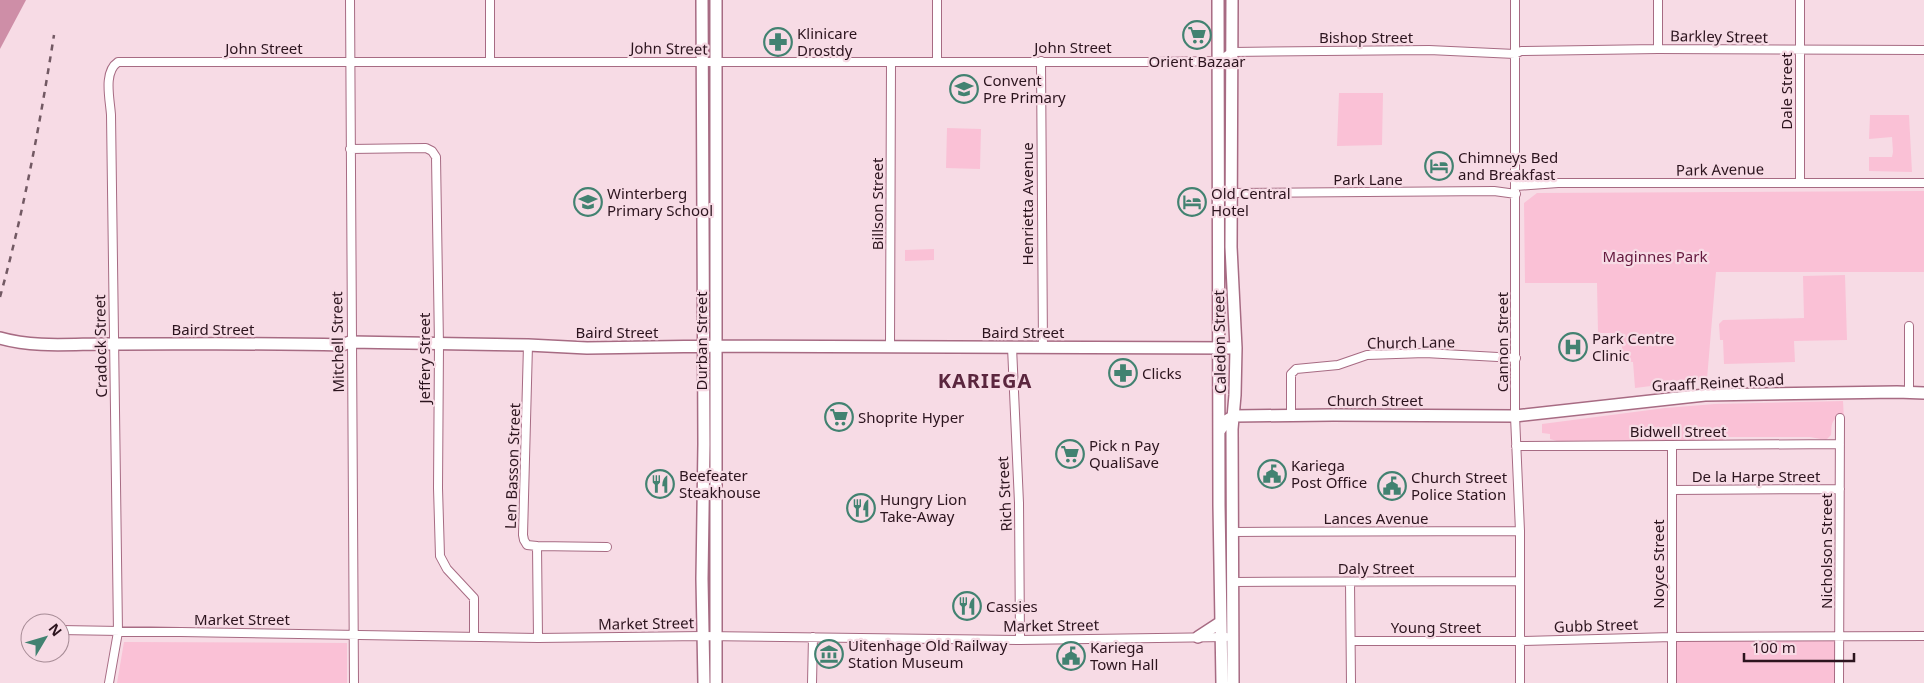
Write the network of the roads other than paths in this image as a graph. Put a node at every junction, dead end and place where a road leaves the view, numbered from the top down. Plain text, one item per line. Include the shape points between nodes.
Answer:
1 (350, 0) edge
2 (490, 0) edge
3 (702, 0) edge
4 (716, 0) edge
5 (937, 0) edge
6 (1218, 0) edge
7 (1232, 0) edge
8 (1515, 0) edge
9 (1658, 0) edge
10 (1800, 0) edge
11 (1658, 49) junction
12 (1924, 50) edge
13 (1800, 51) junction
14 (1232, 52) junction
15 (1515, 54) junction
16 (490, 61) junction
17 (702, 61) junction
18 (1041, 61) junction
19 (1219, 61) junction
20 (118, 62) joint
21 (891, 62) junction
22 (938, 62) junction
23 (349, 63) junction
24 (716, 63) junction
25 (350, 149) junction
26 (1800, 182) junction
27 (1924, 183) edge
28 (1516, 190) junction
29 (1219, 193) junction
30 (1231, 193) junction
31 (1909, 326) dead end
32 (0, 338) edge
33 (350, 342) junction
34 (114, 344) junction
35 (439, 345) junction
36 (528, 345) junction
37 (703, 346) junction
38 (716, 346) junction
39 (890, 347) junction
40 (1012, 347) junction
41 (1043, 348) junction
42 (1236, 348) junction
43 (1220, 349) junction
44 (1516, 358) junction
45 (1908, 392) junction
46 (1924, 393) edge
47 (1220, 403) junction
48 (1291, 415) junction
49 (1234, 416) junction
50 (1515, 416) junction
51 (1840, 418) dead end
52 (1220, 430) junction
53 (1840, 444) junction
54 (1672, 445) junction
55 (1516, 446) junction
56 (1840, 489) junction
57 (1672, 490) junction
58 (1520, 531) junction
59 (1233, 532) junction
60 (537, 546) junction
61 (606, 547) dead end
62 (1520, 581) junction
63 (1233, 582) junction
64 (1350, 582) junction
65 (1221, 622) junction
66 (70, 630) edge
67 (118, 632) junction
68 (354, 634) junction
69 (703, 636) junction
70 (716, 636) junction
71 (1672, 636) junction
72 (1840, 636) junction
73 (1924, 636) edge
74 (474, 637) junction
75 (813, 637) junction
76 (1198, 637) junction
77 (1227, 637) junction
78 (538, 638) junction
79 (1020, 640) junction
80 (1351, 641) junction
81 (1520, 641) junction
82 (110, 683) edge
83 (354, 683) edge
84 (704, 683) edge
85 (716, 683) edge
86 (812, 683) edge
87 (1222, 683) edge
88 (1233, 683) edge
89 (1351, 683) edge
90 (1520, 683) edge
91 (1672, 683) edge
92 (1839, 683) edge

1 - 23 street, Mitchell Street
2 - 16 street
3 - 17 street, Durban Street
4 - 24 street, Durban Street
5 - 22 street
6 - 19 street, Caledon Street
7 - 14 street, Caledon Street
8 - 15 street, Cannon Street
9 - 11 street
10 - 13 street, Dale Street
11 - 13 street, Barkley Street
11 - 15 street, Barkley Street via 1521,51
12 - 13 street, Barkley Street
13 - 26 street, Dale Street
14 - 15 street, Bishop Street via 1429,50
14 - 19 street
14 - 30 street, Caledon Street
15 - 28 street, Cannon Street
16 - 17 street, John Street
16 - 23 street, John Street
17 - 24 street, John Street
17 - 37 street, Durban Street
18 - 19 street, John Street
18 - 22 street, John Street
18 - 41 street, Henrietta Avenue
19 - 29 street, Caledon Street
20 - 23 street, John Street
20 - 34 street, Cradock Street via 110,70 109,86
21 - 22 street, John Street
21 - 24 street, John Street
21 - 39 street, Billson Street
23 - 25 street, Mitchell Street
24 - 38 street, Durban Street
25 - 33 street, Mitchell Street
25 - 35 street, Jeffery Street via 426,148 436,155
26 - 27 street, Park Avenue
26 - 28 street, Park Avenue via 1558,183
28 - 30 street, Park Lane
28 - 44 street, Cannon Street
29 - 30 street, Park Lane
29 - 43 street, Caledon Street
30 - 42 street, Caledon Street
31 - 45 street
32 - 34 street, Baird Street via 30,345
33 - 34 street, Baird Street via 342,345
33 - 35 street, Baird Street
33 - 68 street, Mitchell Street
34 - 67 street, Cradock Street
35 - 36 street, Baird Street
35 - 74 street, Jeffery Street via 440,556 447,569 474,598
36 - 37 street, Baird Street via 587,348
36 - 60 street, Len Basson Street via 523,535 527,544
37 - 38 street, Baird Street
37 - 69 street, Durban Street
38 - 39 street, Baird Street
38 - 70 street, Durban Street
39 - 40 street, Baird Street
40 - 41 street, Baird Street
40 - 79 street, Rich Street via 1019,503
41 - 43 street, Baird Street
42 - 43 street, Baird Street
42 - 49 street, Caledon Street
43 - 47 street, Caledon Street
44 - 48 street, Church Lane via 1367,355 1338,365 1296,369 1292,372
44 - 50 street, Cannon Street
45 - 46 street, Graaff Reinet Road
45 - 50 street, Graaff Reinet Road via 1705,395
47 - 49 street
47 - 52 street, Caledon Street
48 - 49 street, Church Street
48 - 50 street, Church Street
49 - 52 street
49 - 59 street, Caledon Street
50 - 55 street, Cannon Street
51 - 53 street, Nicholson Street
52 - 65 street, Caledon Street
53 - 54 street, Bidwell Street
53 - 56 street, Nicholson Street
54 - 55 street, Bidwell Street
54 - 57 street, Noyce Street
55 - 58 street, Cannon Street
56 - 57 street, De la Harpe Street
56 - 72 street, Nicholson Street
57 - 71 street, Noyce Street
58 - 59 street, Lances Avenue
58 - 62 street, Cannon Street
59 - 63 street, Caledon Street
60 - 61 street
60 - 78 street
62 - 64 street, Daly Street
62 - 81 street, Cannon Street
63 - 64 street, Daly Street
63 - 77 street, Caledon Street
64 - 80 street
65 - 76 street
65 - 77 street, Caledon Street
66 - 67 street, Market Street
67 - 68 street, Market Street
67 - 82 street, Cradock Street
68 - 74 street, Market Street
68 - 83 street, Mitchell Street
69 - 70 street, Market Street
69 - 78 street, Market Street
69 - 84 street, Durban Street
70 - 75 street, Market Street
70 - 85 street, Durban Street
71 - 72 street, Gubb Street
71 - 81 street, Gubb Street
71 - 91 street, Noyce Street
72 - 73 street, Gubb Street
72 - 92 street, Nicholson Street
74 - 78 street, Market Street
75 - 79 street, Market Street
75 - 86 street
76 - 77 street, Market Street
76 - 79 street, Market Street
77 - 87 street, Caledon Street
77 - 88 street, Caledon Street
80 - 81 street, Young Street
80 - 89 street
81 - 90 street, Cannon Street

